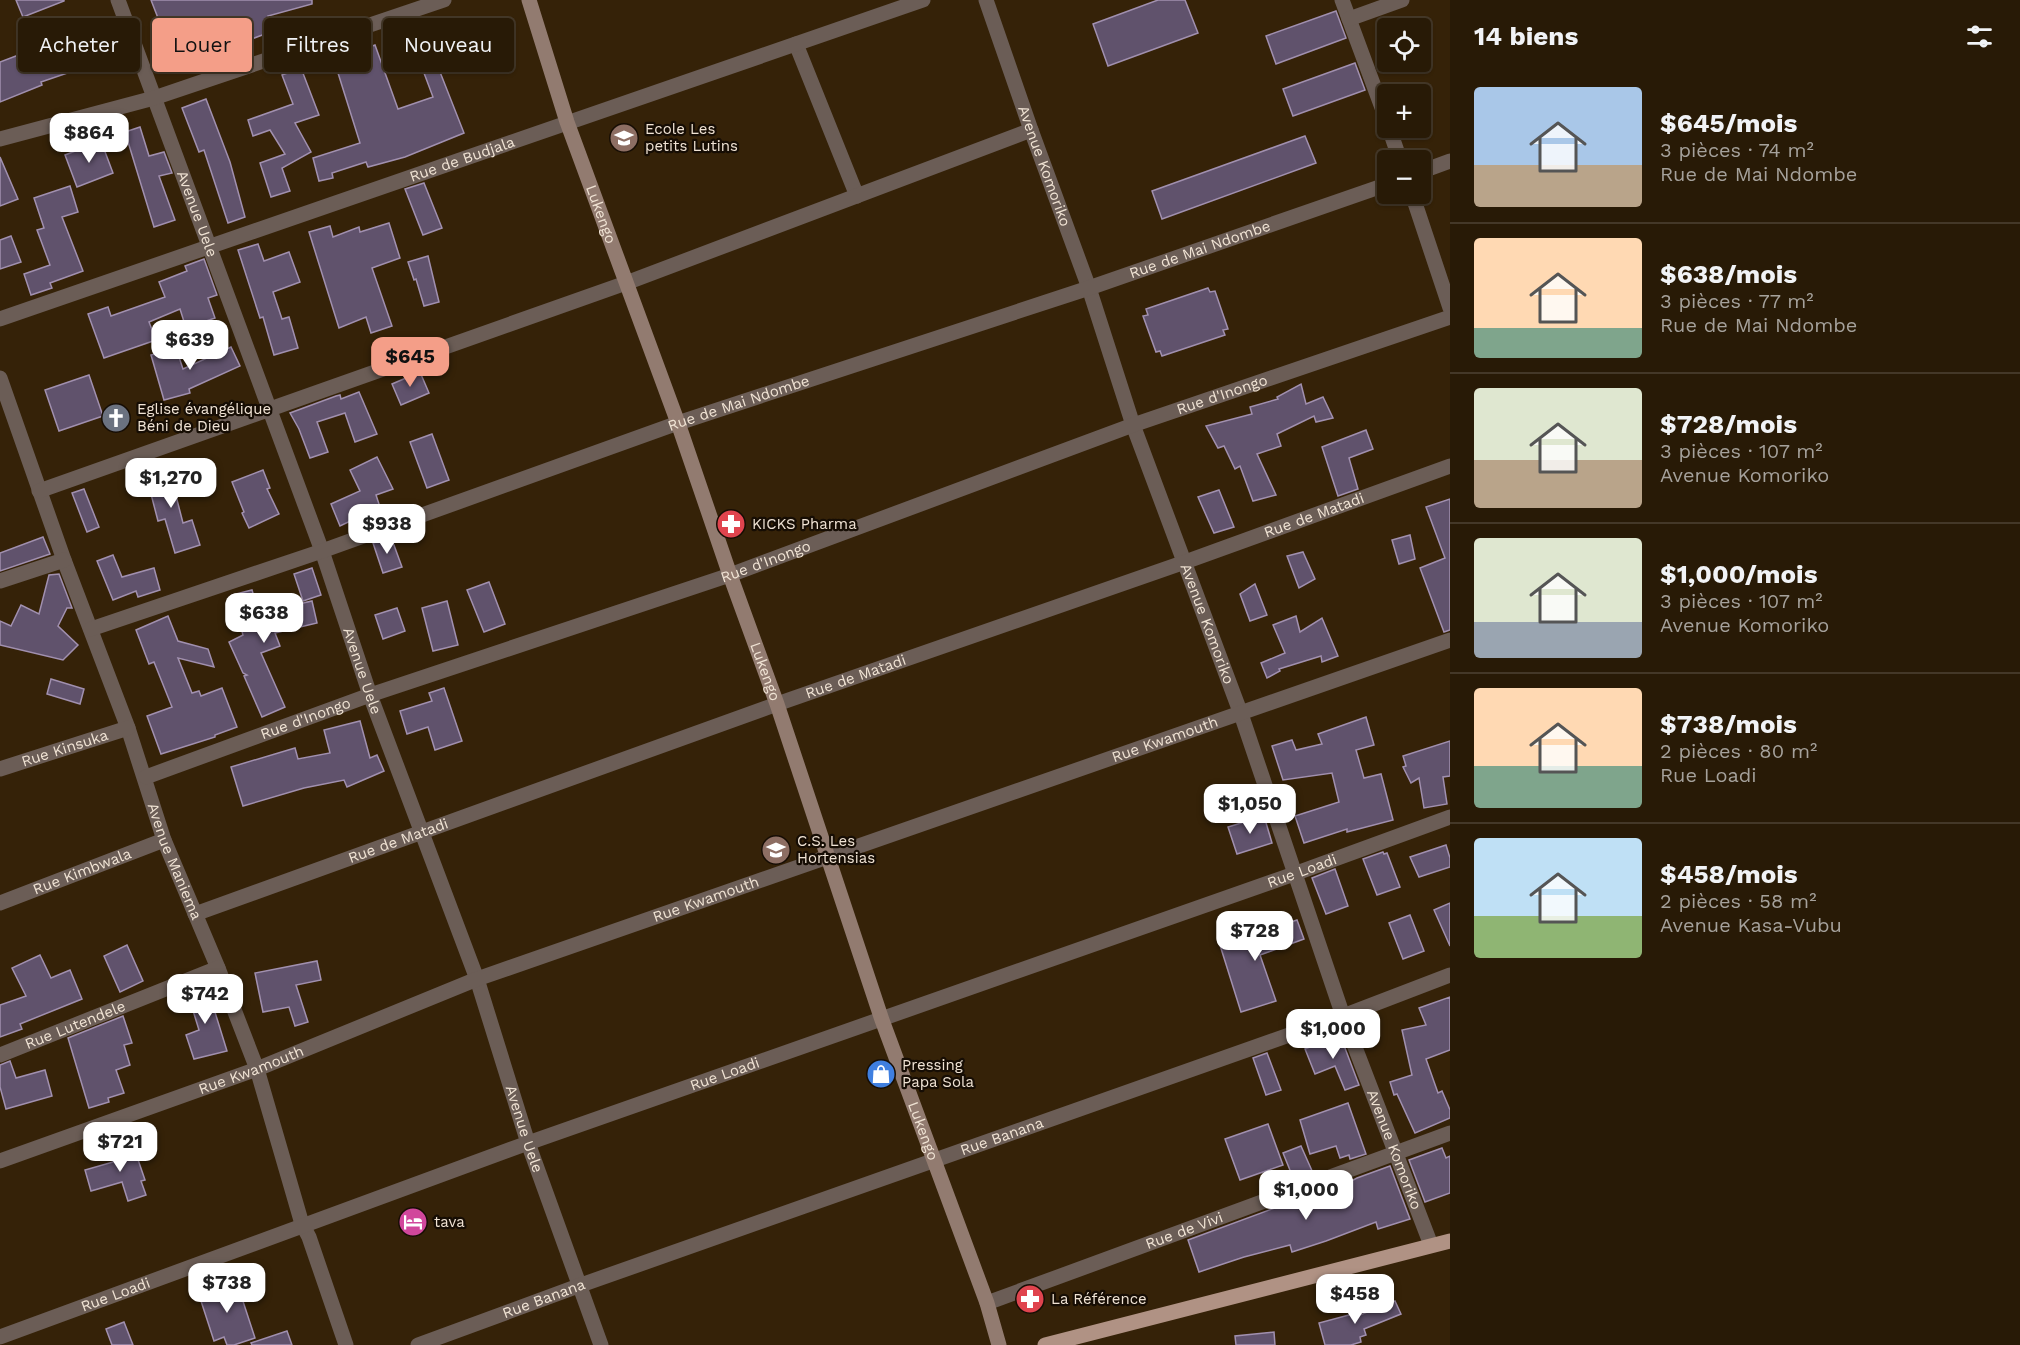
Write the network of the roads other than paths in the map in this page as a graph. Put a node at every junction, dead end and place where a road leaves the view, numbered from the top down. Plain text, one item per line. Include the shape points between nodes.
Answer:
1 (118, 0) edge
2 (444, 0) edge
3 (529, 0) edge
4 (923, 0) edge
5 (986, 0) edge
6 (1342, 0) edge
7 (1402, 0) edge
8 (1349, 19) junction
9 (796, 44) junction
10 (1377, 95) edge
11 (154, 98) junction
12 (567, 122) junction
13 (1030, 130) junction
14 (0, 139) edge
15 (1450, 161) edge
16 (1431, 168) edge
17 (1377, 188) edge
18 (857, 195) junction
19 (1415, 204) edge
20 (210, 247) junction
21 (626, 282) junction
22 (1089, 288) junction
23 (1450, 308) edge
24 (1450, 317) edge
25 (0, 319) edge
26 (0, 378) edge
27 (268, 410) junction
28 (678, 423) junction
29 (1133, 425) junction
30 (1450, 466) edge
31 (39, 491) junction
32 (322, 551) junction
33 (64, 560) junction
34 (1185, 562) junction
35 (730, 575) junction
36 (0, 581) edge
37 (91, 629) junction
38 (1450, 640) edge
39 (370, 695) junction
40 (777, 704) junction
41 (1241, 714) junction
42 (128, 728) junction
43 (0, 769) edge
44 (146, 777) junction
45 (1450, 817) edge
46 (422, 833) junction
47 (164, 840) junction
48 (829, 857) junction
49 (1294, 874) junction
50 (0, 903) edge
51 (195, 914) junction
52 (218, 968) junction
53 (1450, 975) edge
54 (477, 979) junction
55 (1343, 1016) junction
56 (882, 1020) junction
57 (0, 1055) edge
58 (257, 1069) junction
59 (1450, 1133) edge
60 (528, 1143) junction
61 (1397, 1152) junction
62 (934, 1160) junction
63 (0, 1161) edge
64 (302, 1224) junction
65 (1450, 1240) edge
66 (1431, 1245) junction
67 (581, 1285) junction
68 (987, 1303) junction
69 (0, 1337) edge
70 (346, 1345) edge
71 (418, 1345) edge
72 (601, 1345) edge
73 (999, 1345) edge
74 (1045, 1345) edge

1 - 11 street, Avenue Uele
2 - 11 street
3 - 12 street, Lukengo
4 - 9 street, Rue de Budjala
5 - 13 street, Avenue Komoriko
6 - 8 street
7 - 8 street
8 - 10 street
9 - 12 street, Rue de Budjala
9 - 18 street
11 - 14 street
11 - 20 street, Avenue Uele
12 - 20 street, Rue de Budjala
12 - 21 street, Lukengo
13 - 18 street
13 - 22 street, Avenue Komoriko
15 - 16 street
17 - 22 street, Rue de Mai Ndombe
18 - 21 street
19 - 23 street
20 - 25 street, Rue de Budjala
20 - 27 street, Avenue Uele
21 - 27 street
21 - 28 street, Lukengo
22 - 28 street, Rue de Mai Ndombe
22 - 29 street, Avenue Komoriko
24 - 29 street, Rue d'Inongo
26 - 31 street, Avenue Maniema
27 - 31 street
27 - 32 street, Avenue Uele
28 - 32 street, Rue de Mai Ndombe
28 - 35 street, Lukengo
29 - 34 street, Avenue Komoriko
29 - 35 street, Rue d'Inongo
30 - 34 street, Rue de Matadi
31 - 33 street, Avenue Maniema
32 - 37 street, Rue de Mai Ndombe
32 - 39 street, Avenue Uele
33 - 36 street
33 - 37 street, Avenue Maniema
34 - 40 street, Rue de Matadi
34 - 41 street, Avenue Komoriko
35 - 39 street, Rue d'Inongo
35 - 40 street, Lukengo
37 - 42 street, Avenue Maniema
38 - 41 street, Rue Kwamouth
39 - 44 street, Rue d'Inongo
39 - 46 street, Avenue Uele
40 - 46 street, Rue de Matadi
40 - 48 street, Lukengo
41 - 48 street, Rue Kwamouth
41 - 49 street, Avenue Komoriko
42 - 43 street, Rue Kinsuka
42 - 44 street, Avenue Maniema
44 - 47 street, Avenue Maniema
45 - 49 street, Rue Loadi
46 - 51 street, Rue de Matadi
46 - 54 street, Avenue Uele
47 - 50 street, Rue Kimbwala
47 - 51 street, Avenue Maniema
48 - 54 street, Rue Kwamouth
48 - 56 street, Lukengo
49 - 55 street, Avenue Komoriko
49 - 56 street, Rue Loadi
51 - 52 street, Avenue Maniema
52 - 57 street, Rue Lutendele
52 - 58 street, Avenue Maniema
53 - 55 street, Rue Banana
54 - 58 street, Rue Kwamouth
54 - 60 street, Avenue Uele
55 - 61 street, Avenue Komoriko
55 - 62 street, Rue Banana
56 - 60 street, Rue Loadi
56 - 62 street, Lukengo
58 - 63 street, Rue Kwamouth
58 - 64 street, Avenue Maniema
59 - 61 street, Rue de Vivi
60 - 64 street, Rue Loadi
60 - 67 street, Avenue Uele
61 - 66 street, Avenue Komoriko
61 - 68 street, Rue de Vivi
62 - 67 street, Rue Banana
62 - 68 street, Lukengo
64 - 69 street, Rue Loadi
64 - 70 street, Avenue Maniema
65 - 66 main road
66 - 74 main road
67 - 71 street, Rue Banana
67 - 72 street, Avenue Uele
68 - 73 street, Lukengo

